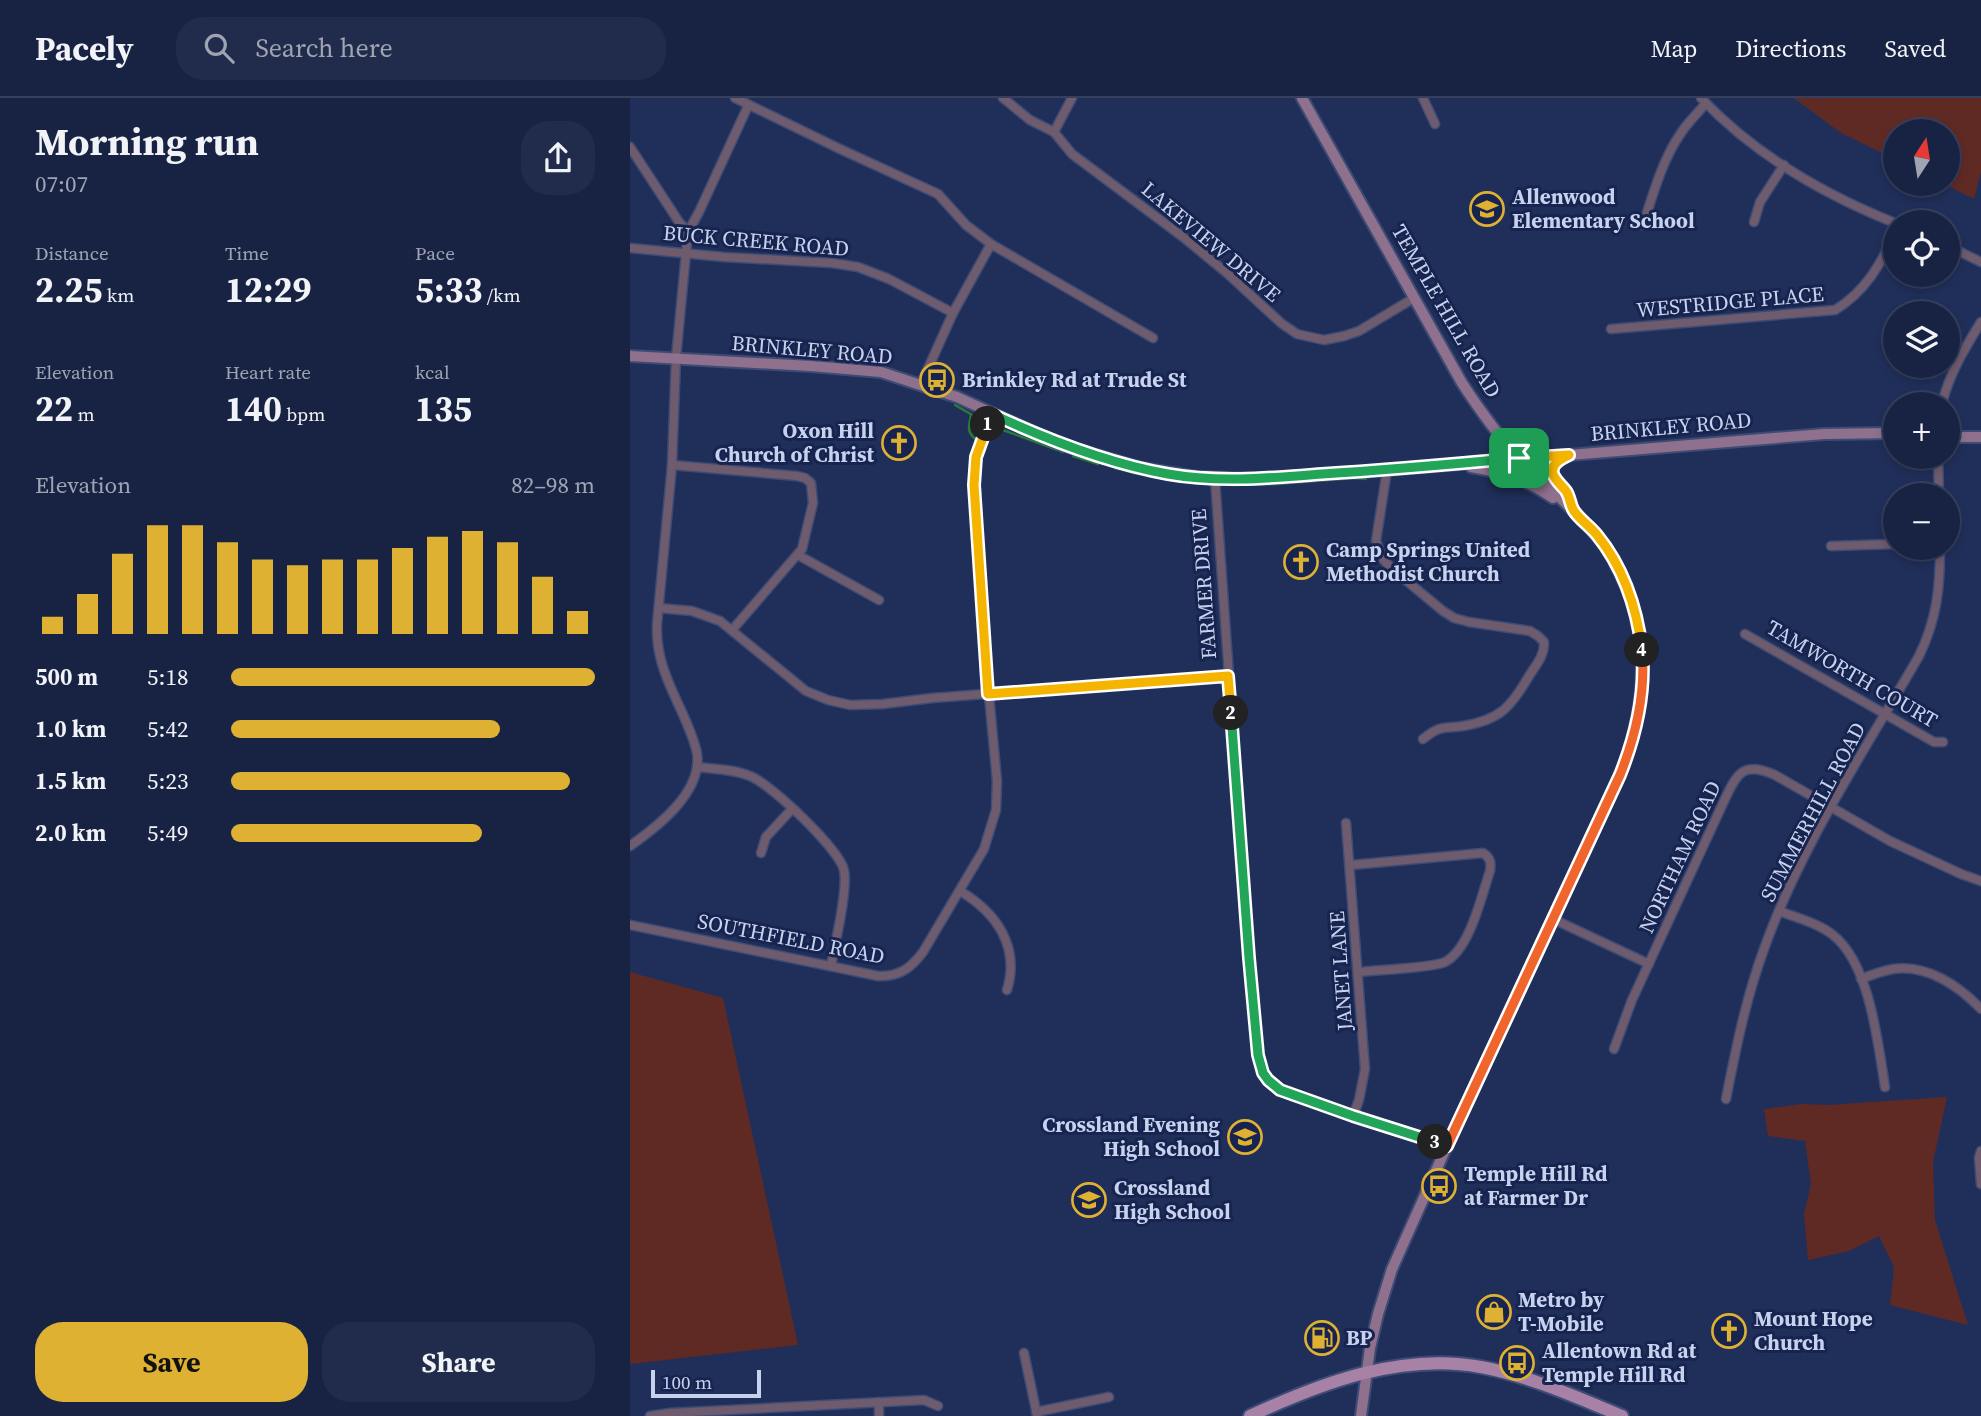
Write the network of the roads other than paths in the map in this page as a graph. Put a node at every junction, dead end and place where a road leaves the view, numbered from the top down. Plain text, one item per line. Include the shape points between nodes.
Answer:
1 (735, 98) edge
2 (1003, 98) edge
3 (1072, 98) edge
4 (1302, 98) edge
5 (1423, 98) edge
6 (1704, 101) edge
7 (748, 106) junction
8 (1435, 124) dead end
9 (1054, 132) junction
10 (630, 146) edge
11 (1784, 165) junction
12 (1883, 218) edge
13 (1754, 222) dead end
14 (1643, 225) dead end
15 (688, 232) junction
16 (991, 244) junction
17 (630, 248) edge
18 (1960, 252) edge
19 (685, 253) junction
20 (1883, 258) edge
21 (1981, 262) edge
22 (1414, 298) junction
23 (953, 313) junction
24 (1981, 322) edge
25 (1611, 329) dead end
26 (1153, 338) dead end
27 (630, 356) edge
28 (676, 358) junction
29 (921, 384) junction
30 (1946, 392) edge
31 (992, 414) junction
32 (1883, 433) edge
33 (1960, 437) edge
34 (1981, 437) edge
35 (1569, 455) junction
36 (1519, 458) junction
37 (1455, 464) junction
38 (672, 465) junction
39 (1387, 470) junction
40 (1215, 479) junction
41 (1573, 510) junction
42 (1883, 544) edge
43 (1832, 546) dead end
44 (798, 555) junction
45 (1940, 560) edge
46 (879, 600) dead end
47 (659, 608) junction
48 (733, 629) junction
49 (1745, 634) dead end
50 (1228, 676) junction
51 (988, 694) junction
52 (1885, 715) junction
53 (1423, 739) dead end
54 (1943, 742) dead end
55 (697, 767) junction
56 (1831, 808) junction
57 (792, 809) junction
58 (1346, 822) dead end
59 (630, 846) edge
60 (761, 853) dead end
61 (1351, 865) junction
62 (1981, 881) edge
63 (960, 891) junction
64 (1779, 911) junction
65 (1553, 919) junction
66 (630, 925) edge
67 (1649, 964) junction
68 (831, 966) junction
69 (1359, 972) junction
70 (1861, 979) junction
71 (1007, 990) dead end
72 (1981, 1009) edge
73 (1614, 1049) dead end
74 (1885, 1087) dead end
75 (1726, 1099) dead end
76 (1353, 1116) junction
77 (1447, 1146) junction
78 (1981, 1151) edge
79 (1981, 1184) edge
80 (1024, 1353) dead end
81 (1366, 1373) junction
82 (1109, 1397) dead end
83 (879, 1402) junction
84 (938, 1406) dead end
85 (784, 1411) edge
86 (684, 1414) edge
87 (1037, 1414) edge
88 (650, 1416) edge
89 (879, 1416) edge
90 (1250, 1416) edge
91 (1361, 1416) edge
92 (1622, 1416) edge

1 - 7 street
2 - 9 street, LAKEVIEW DRIVE
3 - 9 street
4 - 22 main road, TEMPLE HILL ROAD
5 - 8 street
6 - 11 street
6 - 14 street via 1674,144
7 - 15 street
7 - 16 street via 938,194
9 - 22 street, LAKEVIEW DRIVE via 1072,154 1183,237 1297,334 1324,340 1344,336
10 - 15 street
11 - 12 street
11 - 13 street via 1760,202
15 - 19 street
16 - 23 street
16 - 26 street
17 - 19 street, BUCK CREEK ROAD
18 - 21 street
19 - 23 street, BUCK CREEK ROAD via 858,267
19 - 28 street
20 - 25 street, WESTRIDGE PLACE via 1851,300 1835,310
22 - 36 main road, TEMPLE HILL ROAD via 1462,383
23 - 29 street
24 - 30 street
27 - 28 main road, BRINKLEY ROAD
28 - 29 main road, BRINKLEY ROAD via 881,372
28 - 38 street
29 - 31 main road, BRINKLEY ROAD
31 - 40 main road, BRINKLEY ROAD via 1112,461
31 - 51 street, SOUTHFIELD ROAD via 974,469
32 - 35 main road, BRINKLEY ROAD
33 - 34 main road
35 - 36 main road, BRINKLEY ROAD
35 - 41 main road via 1552,470
36 - 37 main road, BRINKLEY ROAD
36 - 41 main road, TEMPLE HILL ROAD
37 - 39 main road, BRINKLEY ROAD
37 - 41 main road via 1529,482
38 - 44 street via 807,480 813,503
38 - 47 street
39 - 40 main road, BRINKLEY ROAD
39 - 53 street via 1376,541 1391,568 1454,618 1530,631 1544,642 1544,651 1507,709 1488,719 1437,728
40 - 50 street, FARMER DRIVE
41 - 65 main road, TEMPLE HILL ROAD via 1611,555 1630,595 1640,639 1643,685 1629,754
42 - 43 street
44 - 46 street
44 - 48 street
45 - 52 street, SUMMERHILL ROAD via 1931,629
47 - 48 street via 700,613
47 - 55 street via 660,662 693,738
48 - 51 street via 806,691 838,703 866,705
49 - 52 street, TAMWORTH COURT
50 - 51 street
50 - 76 street, FARMER DRIVE via 1260,1064 1280,1090
51 - 63 street, SOUTHFIELD ROAD via 996,810 984,849
52 - 54 street, TAMWORTH COURT via 1934,742
52 - 56 street, SUMMERHILL ROAD
55 - 57 street via 749,775
55 - 59 street via 683,799
56 - 62 street, NORTHAM ROAD via 1890,841
56 - 64 street, SUMMERHILL ROAD
56 - 67 street, NORTHAM ROAD via 1763,770 1751,768 1738,775
57 - 60 street via 766,837
57 - 68 street via 836,853 844,869
58 - 61 street, JANET LANE
61 - 69 street, JANET LANE
61 - 69 street via 1483,853 1491,863 1466,939 1448,960
63 - 68 street, SOUTHFIELD ROAD via 923,952 902,972 878,976
63 - 71 street via 976,900 1003,934 1012,967
64 - 70 street via 1834,935
64 - 75 street, SUMMERHILL ROAD via 1748,997
65 - 67 street
65 - 77 main road, TEMPLE HILL ROAD
66 - 68 street, SOUTHFIELD ROAD
67 - 73 street, NORTHAM ROAD
69 - 76 street, JANET LANE via 1366,1069
70 - 72 street via 1890,970 1918,970 1952,984
70 - 74 street via 1875,1023
76 - 77 street, FARMER DRIVE
77 - 81 main road, TEMPLE HILL ROAD via 1392,1269
78 - 79 street
80 - 87 street
81 - 90 main road
81 - 91 main road, TEMPLE HILL ROAD
81 - 92 main road via 1426,1363 1481,1367 1525,1378
82 - 87 street
83 - 84 street via 924,1400
83 - 85 street
83 - 89 street
85 - 86 street
86 - 88 street

